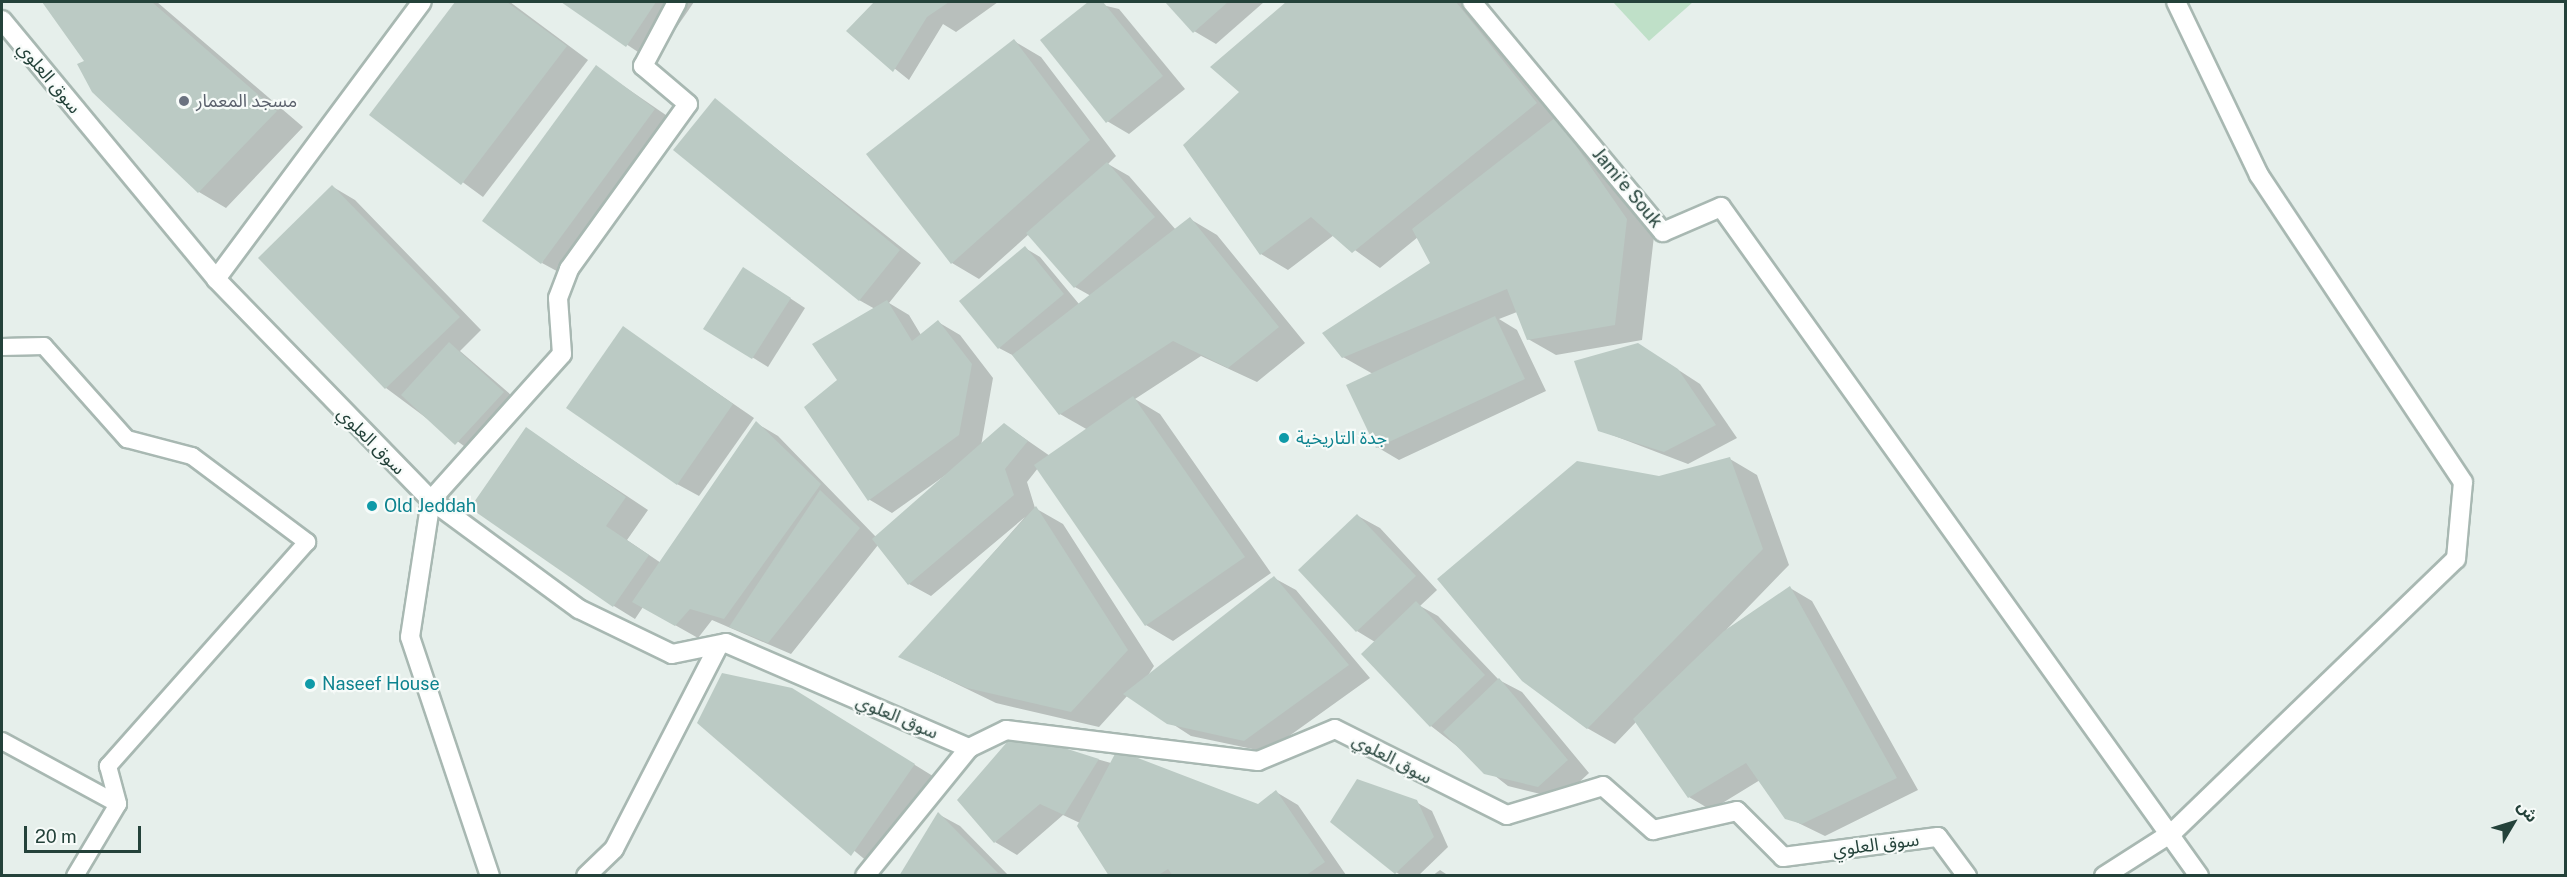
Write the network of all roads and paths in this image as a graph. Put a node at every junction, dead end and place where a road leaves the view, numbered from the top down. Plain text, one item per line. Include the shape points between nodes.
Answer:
1 (422, 2) edge
2 (676, 2) edge
3 (1472, 2) edge
4 (2176, 2) edge
5 (2, 20) edge
6 (216, 279) junction
7 (2, 347) edge
8 (431, 500) junction
9 (719, 645) junction
10 (2, 741) edge
11 (969, 748) junction
12 (118, 804) junction
13 (2173, 832) junction
14 (75, 876) edge
15 (490, 876) edge
16 (586, 876) edge
17 (865, 876) edge
18 (1967, 876) edge
19 (2103, 876) edge
20 (2199, 876) edge

1 - 6 street
2 - 8 street via 643,66 688,104 569,269 558,298 562,354
3 - 13 street, Jami'e Souk via 1663,232 1721,207
4 - 13 street via 2259,175 2463,482 2456,559
5 - 6 street, سوق العلوي
6 - 8 street, سوق العلوي
7 - 12 lane via 44,346 127,439 192,456 307,542 108,766
8 - 9 street, سوق العلوي via 579,609 672,654
8 - 15 street via 410,637
9 - 11 street, سوق العلوي via 726,643
9 - 16 street via 614,849
10 - 12 lane
11 - 17 street
11 - 18 street, سوق العلوي via 1006,730 1258,761 1335,729 1507,815 1603,786 1653,830 1737,811 1784,857 1938,837
12 - 14 lane
13 - 19 street
13 - 20 street

